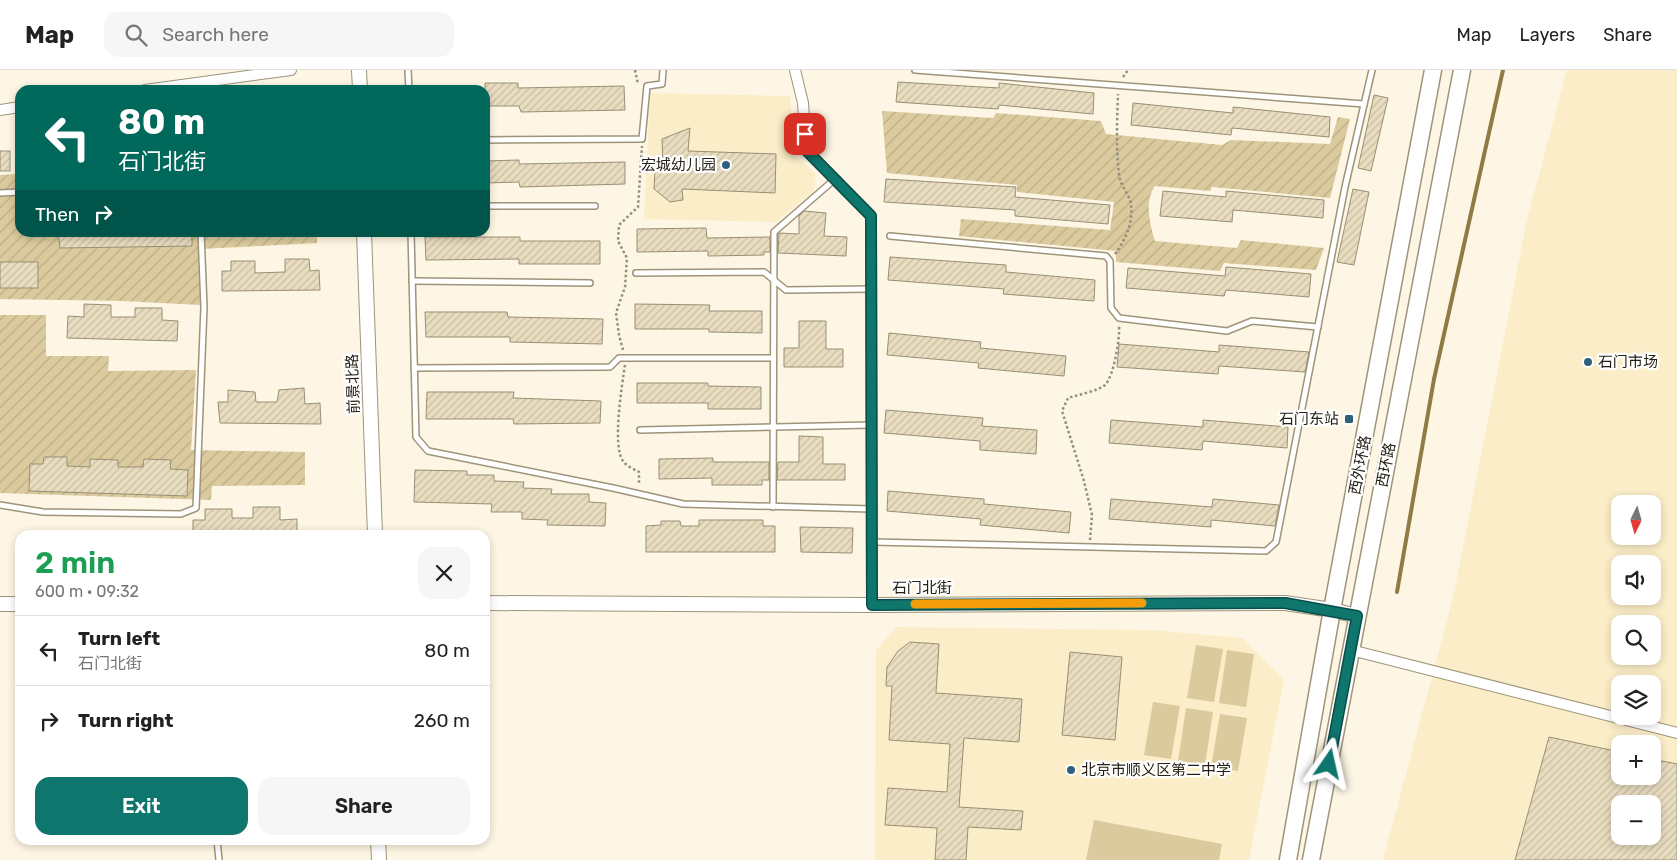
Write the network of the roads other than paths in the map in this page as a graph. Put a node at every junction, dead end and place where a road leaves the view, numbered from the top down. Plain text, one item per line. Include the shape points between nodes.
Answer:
1 (292, 70) edge
2 (359, 70) edge
3 (408, 70) edge
4 (663, 70) edge
5 (795, 70) edge
6 (916, 70) edge
7 (1372, 70) edge
8 (1433, 70) edge
9 (1462, 70) edge
10 (182, 85) edge
11 (360, 85) edge
12 (409, 85) edge
13 (1364, 104) junction
14 (15, 108) edge
15 (0, 110) edge
16 (490, 140) edge
17 (835, 179) junction
18 (15, 192) edge
19 (0, 193) edge
20 (490, 206) edge
21 (595, 206) dead end
22 (890, 236) dead end
23 (201, 237) edge
24 (364, 237) edge
25 (411, 237) edge
26 (636, 273) dead end
27 (774, 280) junction
28 (412, 281) junction
29 (590, 283) dead end
30 (871, 289) junction
31 (1318, 326) junction
32 (773, 358) junction
33 (414, 368) junction
34 (872, 425) junction
35 (773, 427) junction
36 (640, 430) dead end
37 (0, 505) edge
38 (773, 507) junction
39 (872, 510) junction
40 (374, 530) edge
41 (872, 542) junction
42 (490, 603) edge
43 (0, 604) edge
44 (15, 604) edge
45 (872, 605) junction
46 (1332, 610) junction
47 (1357, 616) junction
48 (1351, 650) junction
49 (1677, 733) edge
50 (218, 845) edge
51 (378, 845) edge
52 (219, 860) edge
53 (379, 860) edge
54 (1288, 860) edge
55 (1311, 860) edge

1 - 10 street
2 - 11 street
3 - 12 lane
4 - 16 lane via 662,84 647,86 642,139
5 - 17 street via 803,103 806,150
6 - 13 lane
7 - 13 lane
8 - 46 main road, 西外环路
9 - 47 main road, 西环路
13 - 31 lane
14 - 15 street
17 - 27 lane via 774,232
17 - 30 street via 871,216
18 - 19 lane
20 - 21 lane
22 - 31 lane via 1106,256 1110,261 1111,308 1118,318 1227,331 1252,321
23 - 37 lane via 204,307 196,508 181,514 72,513
24 - 40 street, 前景北路
25 - 28 lane
26 - 27 lane via 764,272
27 - 30 lane via 786,290
27 - 32 lane
28 - 29 lane
28 - 33 lane
30 - 34 street
31 - 41 lane via 1276,542 1266,550
32 - 33 lane via 619,358 610,367
32 - 35 lane
33 - 38 lane via 416,437 428,451 683,504
34 - 35 lane
34 - 39 street
35 - 36 lane
35 - 38 lane
38 - 39 lane
39 - 41 street
41 - 45 street
42 - 45 street, 石门北街
43 - 44 street
45 - 46 street, 石门北街 via 1285,603
46 - 47 street, 石门北街
46 - 54 main road, 西外环路
47 - 48 main road, 西环路
48 - 49 street
48 - 55 main road, 西环路
50 - 52 lane
51 - 53 street

